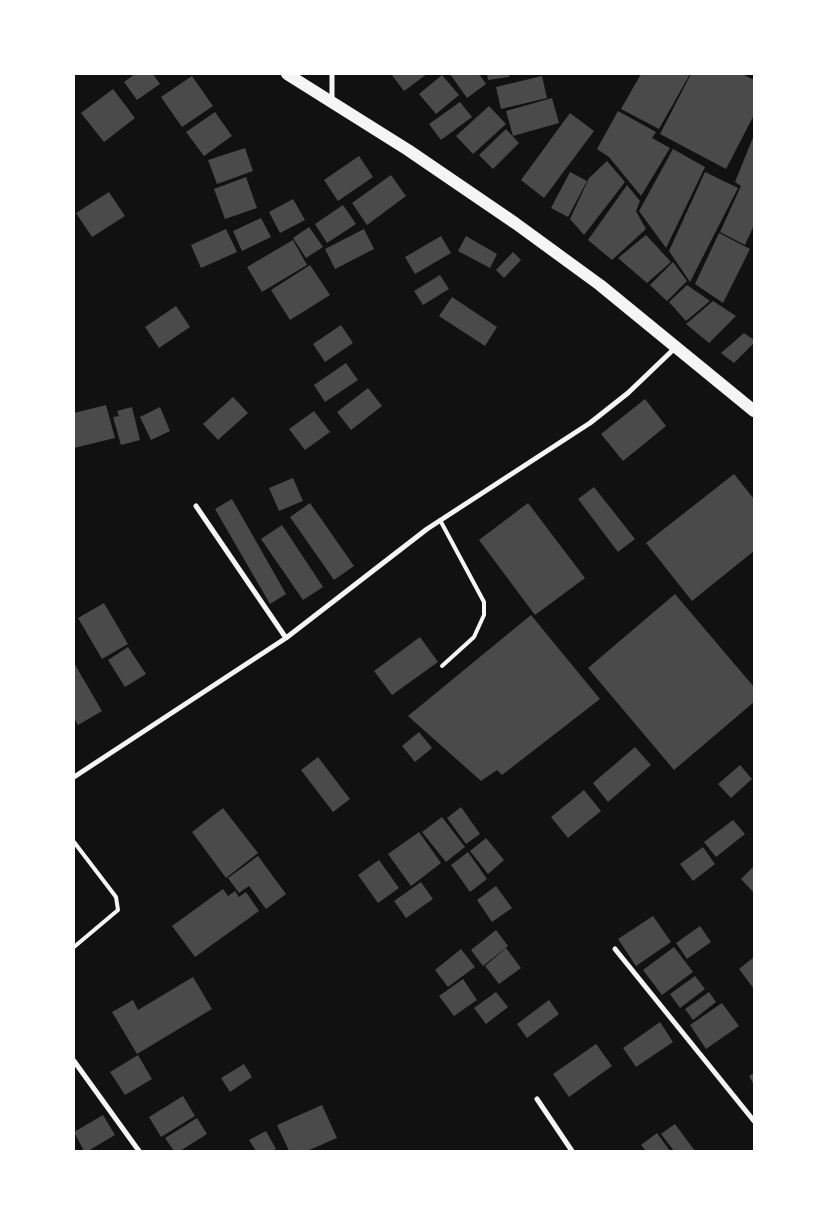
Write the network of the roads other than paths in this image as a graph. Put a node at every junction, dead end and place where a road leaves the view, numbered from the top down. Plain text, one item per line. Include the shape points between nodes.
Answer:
1 (287, 74) edge
2 (332, 74) edge
3 (332, 101) junction
4 (676, 347) junction
5 (753, 409) edge
6 (196, 506) dead end
7 (440, 520) junction
8 (286, 638) junction
9 (442, 666) dead end
10 (74, 777) edge
11 (74, 842) edge
12 (74, 947) edge
13 (615, 949) dead end
14 (74, 1061) edge
15 (537, 1099) dead end
16 (754, 1121) edge
17 (139, 1151) edge
18 (572, 1151) edge

1 - 3 main road
2 - 3 street
3 - 4 main road via 514,223 600,285
4 - 5 main road
4 - 7 street via 628,393 590,423
6 - 8 street
7 - 8 street
7 - 9 lane via 484,602 484,615 474,637
8 - 10 street
11 - 12 lane via 116,897 118,910
13 - 16 street
14 - 17 street
15 - 18 street

